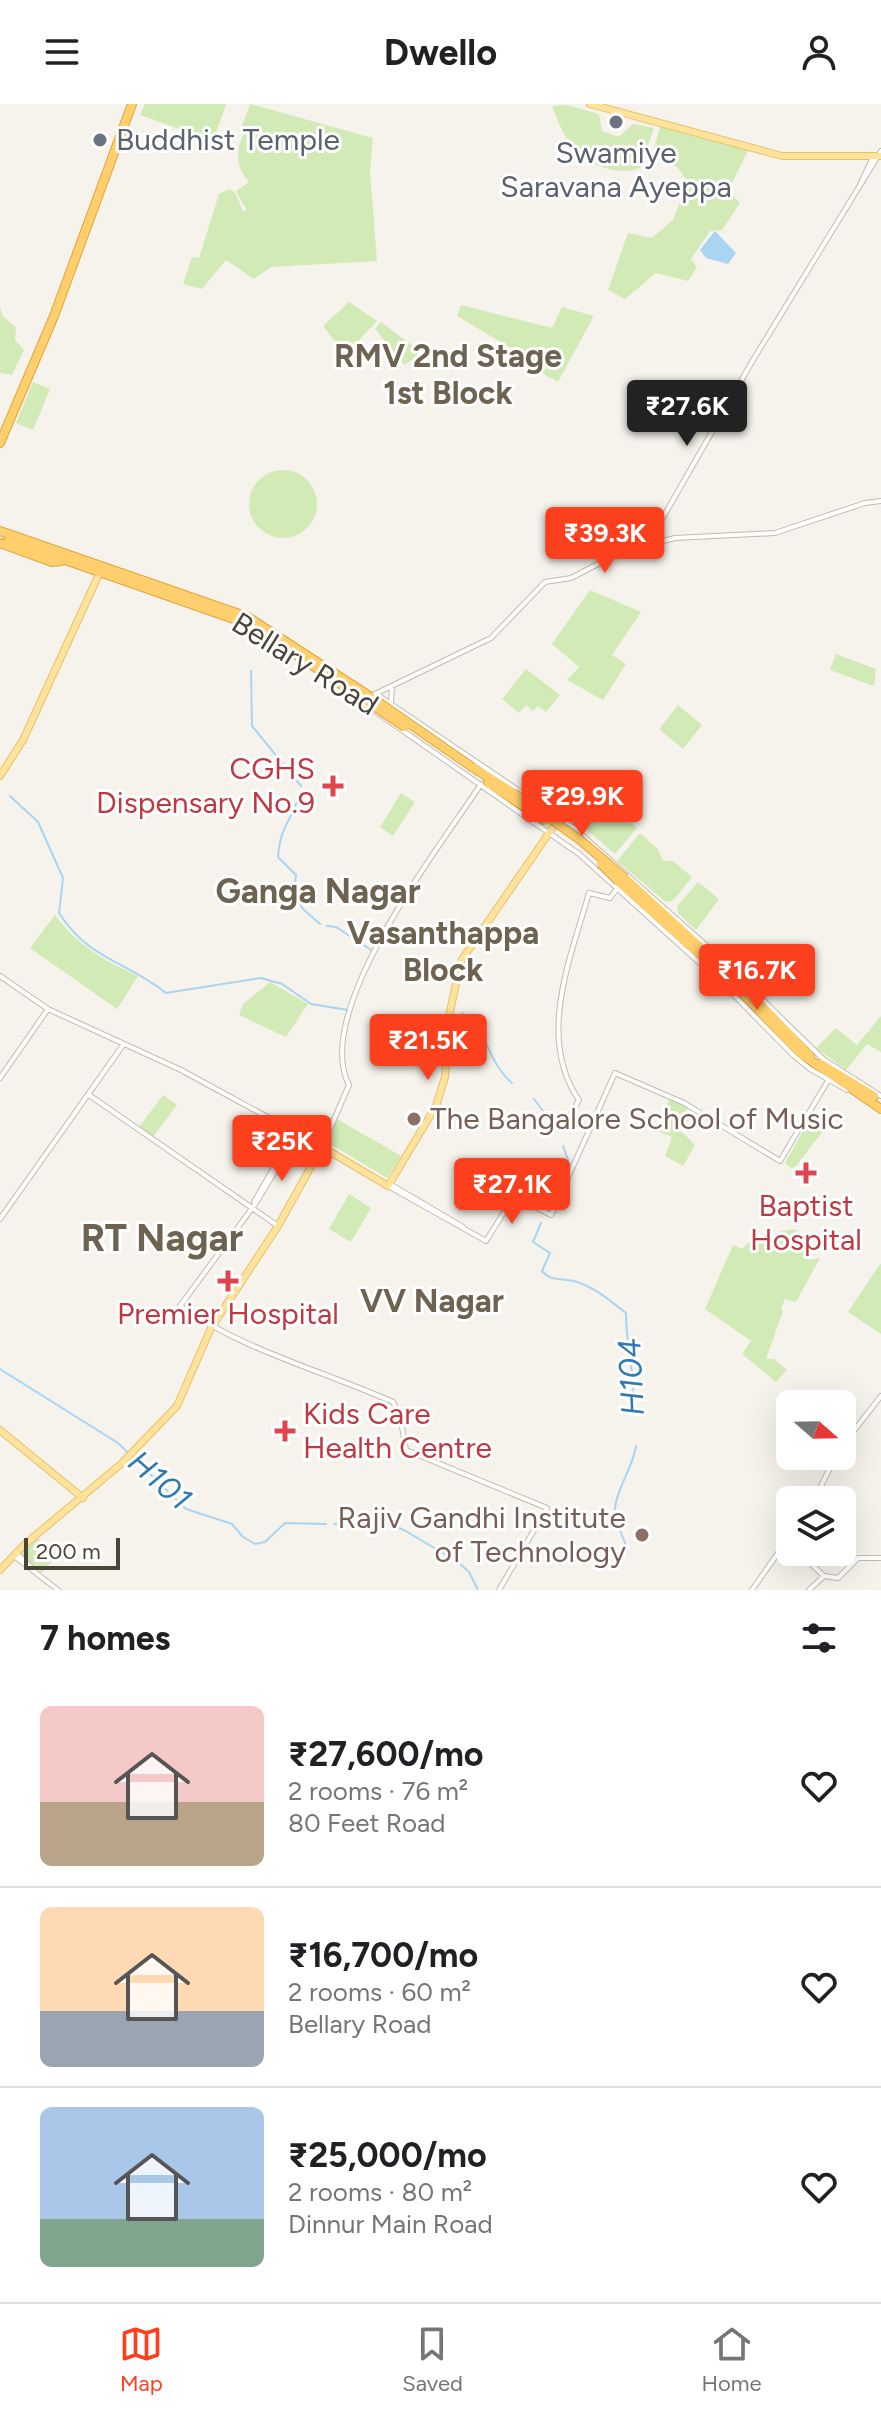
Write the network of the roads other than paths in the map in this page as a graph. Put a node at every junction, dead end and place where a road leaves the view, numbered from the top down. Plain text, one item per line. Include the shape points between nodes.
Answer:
1 (130, 104) edge
2 (590, 104) edge
3 (598, 104) edge
4 (878, 155) edge
5 (0, 430) edge
6 (0, 443) edge
7 (881, 501) edge
8 (0, 531) edge
9 (649, 542) junction
10 (0, 543) edge
11 (70, 559) junction
12 (100, 572) junction
13 (392, 686) junction
14 (372, 699) junction
15 (391, 704) junction
16 (404, 713) junction
17 (414, 719) junction
18 (395, 726) junction
19 (405, 733) junction
20 (9, 758) junction
21 (0, 765) edge
22 (0, 776) edge
23 (487, 779) junction
24 (560, 817) junction
25 (550, 832) junction
26 (620, 883) junction
27 (655, 903) junction
28 (0, 976) edge
29 (48, 1009) junction
30 (766, 1013) junction
31 (123, 1045) junction
32 (802, 1051) junction
33 (0, 1078) edge
34 (829, 1079) junction
35 (89, 1095) junction
36 (881, 1096) edge
37 (881, 1102) edge
38 (881, 1112) edge
39 (590, 1129) junction
40 (297, 1132) junction
41 (320, 1146) junction
42 (387, 1184) junction
43 (252, 1206) junction
44 (0, 1219) edge
45 (278, 1226) junction
46 (211, 1328) junction
47 (881, 1396) edge
48 (856, 1428) edge
49 (3, 1433) edge
50 (84, 1497) junction
51 (15, 1555) junction
52 (776, 1556) edge
53 (881, 1558) edge
54 (813, 1566) edge
55 (0, 1570) edge
56 (824, 1576) junction
57 (58, 1590) edge
58 (499, 1590) edge
59 (752, 1590) edge
60 (809, 1590) edge

1 - 5 highway
1 - 6 highway via 54,316
2 - 4 main road via 782,156
3 - 4 main road via 783,154
4 - 9 street
7 - 9 street via 775,533
8 - 11 highway
9 - 13 street via 571,578 545,582 491,638
10 - 11 highway via 52,562
11 - 12 highway, Bellary Road
11 - 14 highway, Bellary Road via 248,617
12 - 14 highway, Bellary Road via 251,625
12 - 20 main road via 36,713
13 - 14 street
13 - 15 street
14 - 15 street
14 - 16 street
14 - 18 street
14 - 23 highway, Bellary Road, bridge
15 - 16 street
16 - 17 street
16 - 18 street
17 - 19 street
17 - 23 street
18 - 19 street
19 - 23 street
20 - 21 main road
20 - 22 main road
23 - 24 street
23 - 25 street
23 - 26 highway, Bellary Road, bridge
23 - 41 street via 362,973 343,1050 343,1076 349,1085
24 - 25 main road
24 - 27 street
25 - 26 street
25 - 42 main road via 461,961 441,1091
26 - 27 highway
26 - 30 highway
26 - 34 street via 794,1056
26 - 39 street via 610,898 589,893 560,1012 560,1055 579,1100 568,1119
27 - 30 highway
27 - 36 street via 717,955 823,1059
28 - 29 street
29 - 31 street
29 - 33 street
30 - 32 highway
31 - 35 street
31 - 40 street
32 - 34 highway
32 - 37 highway
34 - 38 highway
34 - 39 street via 780,1161 684,1103 615,1073
35 - 43 street
35 - 44 street
39 - 42 street via 551,1215 514,1196 486,1241
40 - 41 street
40 - 43 street
41 - 42 main road
41 - 45 main road
43 - 45 street
43 - 46 street via 180,1306
45 - 46 main road
46 - 50 main road via 177,1406
46 - 58 street via 393,1402 406,1450 547,1508
47 - 48 street
49 - 50 main road
50 - 51 main road
51 - 55 main road
51 - 57 street
52 - 59 street
53 - 56 street via 858,1558 838,1578
54 - 56 street
56 - 60 street

